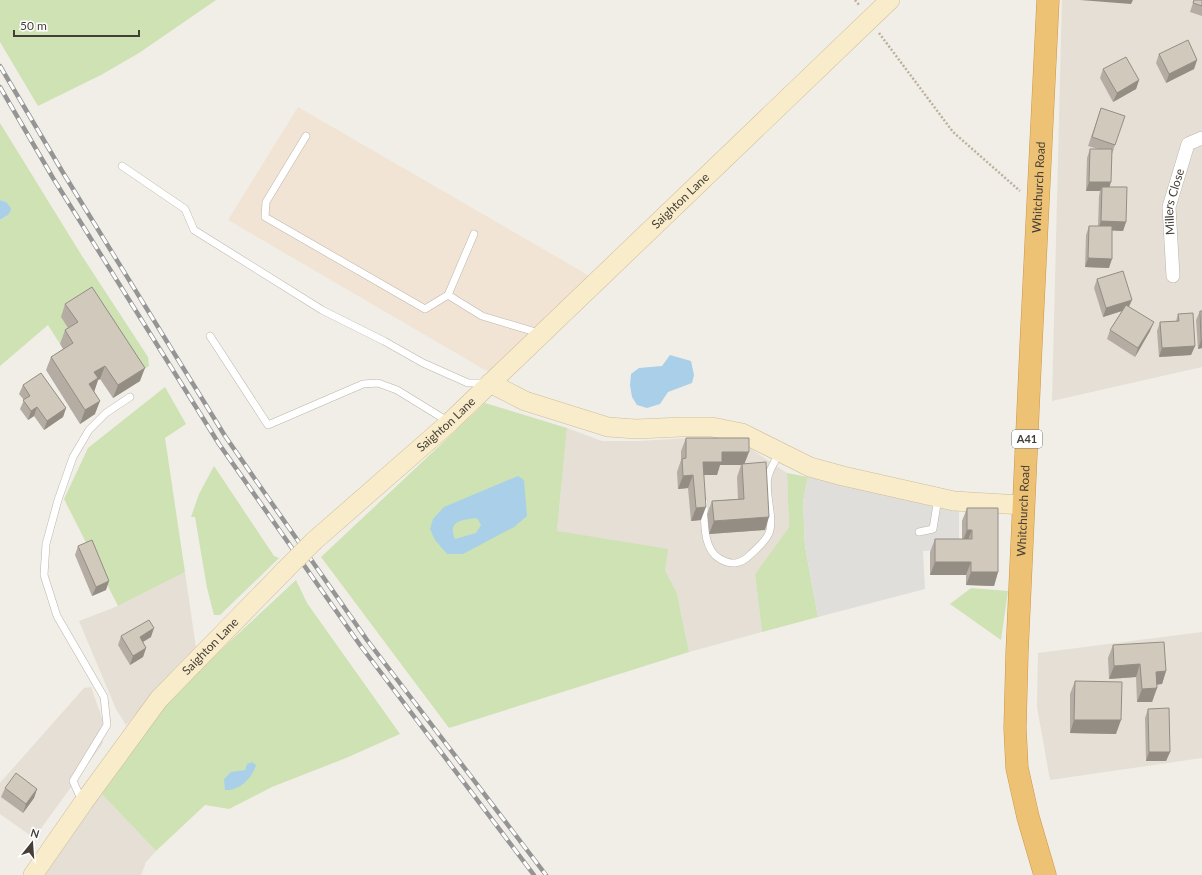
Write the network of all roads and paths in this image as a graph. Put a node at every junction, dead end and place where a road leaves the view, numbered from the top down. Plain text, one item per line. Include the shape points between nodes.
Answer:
1 (890, 0) edge
2 (1048, 0) edge
3 (869, 20) junction
4 (306, 136) dead end
5 (1202, 138) edge
6 (122, 166) dead end
7 (1038, 197) junction
8 (474, 234) dead end
9 (1173, 276) dead end
10 (448, 295) junction
11 (542, 334) junction
12 (210, 336) dead end
13 (490, 383) junction
14 (130, 397) dead end
15 (450, 422) junction
16 (780, 452) junction
17 (704, 497) edge
18 (938, 498) junction
19 (1024, 505) junction
20 (920, 532) dead end
21 (83, 803) junction
22 (33, 875) edge
23 (1045, 875) edge

1 - 3 street, Saighton Lane
2 - 7 highway, Whitchurch Road / A41
3 - 7 path via 953,132 1022,193
3 - 11 street, Saighton Lane
4 - 10 lane via 266,202 265,217 425,309
5 - 9 street, Millers Close via 1188,144 1169,207
6 - 13 lane via 185,209 194,230 322,310 423,363 468,383
7 - 19 highway, Whitchurch Road / A41
8 - 10 lane
10 - 11 lane via 482,316
11 - 13 street, Saighton Lane
12 - 15 lane via 268,425 363,384 378,383 397,390
13 - 15 street, Saighton Lane
13 - 16 street via 525,401 608,427 712,427 742,433
14 - 21 lane via 106,413 89,430 73,457 46,544 44,575 57,616 104,697 107,725 73,781
15 - 21 street, Saighton Lane, bridge via 314,541 159,699
16 - 17 lane via 768,478 769,534 741,562 726,562 712,552 706,534
16 - 18 street via 810,467
18 - 19 street
18 - 20 lane via 934,529
19 - 23 highway, Whitchurch Road / A41 via 1015,728 1017,768
21 - 22 street, Saighton Lane

